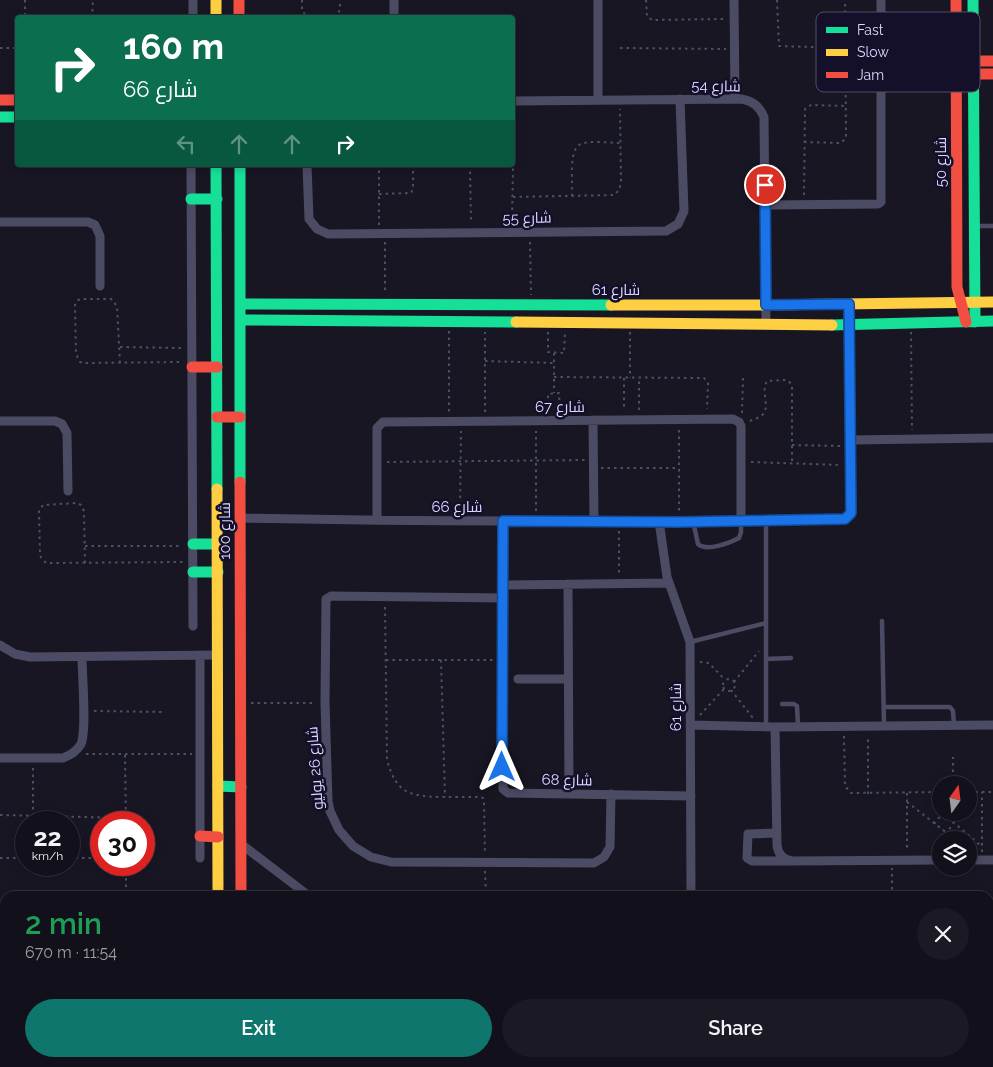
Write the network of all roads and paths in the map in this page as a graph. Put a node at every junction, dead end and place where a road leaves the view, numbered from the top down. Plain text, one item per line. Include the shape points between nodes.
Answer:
1 (25, 0) edge
2 (93, 0) edge
3 (193, 0) edge
4 (216, 0) edge
5 (240, 0) edge
6 (302, 0) edge
7 (340, 0) edge
8 (394, 0) edge
9 (598, 0) edge
10 (646, 0) edge
11 (734, 0) edge
12 (777, 0) edge
13 (25, 15) edge
14 (92, 15) edge
15 (193, 15) edge
16 (216, 15) edge
17 (240, 15) edge
18 (305, 15) edge
19 (337, 15) edge
20 (394, 15) edge
21 (734, 18) junction
22 (816, 47) edge
23 (0, 48) edge
24 (15, 48) edge
25 (620, 48) dead end
26 (734, 49) junction
27 (980, 61) edge
28 (993, 61) edge
29 (980, 74) edge
30 (993, 74) edge
31 (846, 92) edge
32 (881, 92) edge
33 (956, 92) edge
34 (973, 92) edge
35 (680, 99) junction
36 (735, 99) junction
37 (0, 100) edge
38 (15, 100) edge
39 (598, 100) junction
40 (620, 100) junction
41 (515, 101) edge
42 (846, 106) junction
43 (0, 117) edge
44 (15, 117) edge
45 (620, 142) junction
46 (804, 142) junction
47 (191, 167) edge
48 (216, 167) edge
49 (240, 167) edge
50 (307, 167) edge
51 (379, 167) edge
52 (413, 167) edge
53 (470, 167) edge
54 (513, 167) edge
55 (379, 194) junction
56 (572, 196) junction
57 (513, 197) junction
58 (191, 199) junction
59 (216, 200) junction
60 (765, 205) junction
61 (804, 205) junction
62 (0, 222) edge
63 (974, 226) junction
64 (993, 226) edge
65 (512, 232) junction
66 (530, 232) junction
67 (471, 233) junction
68 (382, 234) junction
69 (100, 286) dead end
70 (960, 302) junction
71 (974, 302) junction
72 (993, 302) edge
73 (240, 304) junction
74 (385, 304) junction
75 (849, 304) junction
76 (531, 305) junction
77 (766, 305) junction
78 (240, 320) junction
79 (993, 321) edge
80 (449, 322) junction
81 (485, 322) junction
82 (548, 322) junction
83 (565, 322) junction
84 (911, 322) junction
85 (970, 322) junction
86 (630, 323) junction
87 (766, 324) junction
88 (849, 325) junction
89 (120, 347) junction
90 (192, 348) junction
91 (554, 353) junction
92 (485, 361) junction
93 (120, 362) junction
94 (554, 362) junction
95 (192, 365) junction
96 (217, 368) junction
97 (554, 378) junction
98 (624, 378) junction
99 (630, 378) junction
100 (639, 378) junction
101 (743, 378) dead end
102 (554, 393) junction
103 (217, 417) junction
104 (240, 417) junction
105 (0, 420) edge
106 (593, 420) junction
107 (624, 420) junction
108 (639, 420) junction
109 (678, 420) junction
110 (707, 420) junction
111 (450, 421) junction
112 (461, 421) junction
113 (484, 421) junction
114 (536, 421) junction
115 (548, 421) junction
116 (560, 421) junction
117 (739, 423) junction
118 (912, 438) junction
119 (993, 438) edge
120 (851, 443) junction
121 (792, 445) junction
122 (461, 461) junction
123 (537, 461) junction
124 (377, 462) junction
125 (741, 462) junction
126 (792, 463) junction
127 (594, 464) junction
128 (851, 466) junction
129 (679, 468) junction
130 (68, 491) dead end
131 (240, 518) junction
132 (377, 520) junction
133 (766, 520) junction
134 (460, 521) junction
135 (503, 521) junction
136 (536, 521) junction
137 (594, 521) junction
138 (618, 521) junction
139 (693, 521) junction
140 (741, 521) junction
141 (660, 522) junction
142 (679, 522) junction
143 (218, 544) junction
144 (193, 545) junction
145 (85, 546) junction
146 (85, 562) junction
147 (193, 567) junction
148 (218, 572) junction
149 (620, 583) junction
150 (669, 583) junction
151 (504, 584) junction
152 (568, 584) junction
153 (385, 597) junction
154 (504, 598) junction
155 (882, 621) dead end
156 (766, 623) junction
157 (193, 626) dead end
158 (690, 642) junction
159 (766, 642) junction
160 (0, 645) edge
161 (82, 656) junction
162 (200, 656) junction
163 (218, 656) junction
164 (766, 658) junction
165 (791, 658) dead end
166 (386, 660) junction
167 (441, 660) junction
168 (503, 660) junction
169 (690, 664) junction
170 (518, 679) dead end
171 (568, 679) junction
172 (725, 680) junction
173 (734, 682) junction
174 (724, 689) junction
175 (731, 690) junction
176 (241, 703) junction
177 (325, 703) junction
178 (782, 704) dead end
179 (884, 707) junction
180 (83, 710) junction
181 (164, 712) dead end
182 (691, 725) junction
183 (993, 725) edge
184 (798, 726) junction
185 (844, 726) junction
186 (868, 726) junction
187 (884, 726) junction
188 (954, 726) junction
189 (767, 727) junction
190 (72, 754) junction
191 (125, 754) junction
192 (200, 754) junction
193 (953, 757) dead end
194 (0, 758) edge
195 (32, 758) junction
196 (953, 776) edge
197 (218, 786) junction
198 (241, 787) junction
199 (932, 792) edge
200 (978, 792) edge
201 (982, 792) junction
202 (993, 792) edge
203 (906, 793) junction
204 (569, 794) junction
205 (611, 794) junction
206 (868, 794) junction
207 (691, 796) junction
208 (444, 797) junction
209 (907, 802) junction
210 (33, 811) edge
211 (126, 811) edge
212 (0, 815) edge
213 (15, 815) edge
214 (936, 821) edge
215 (954, 822) joint
216 (934, 824) junction
217 (944, 831) edge
218 (948, 831) edge
219 (776, 833) junction
220 (200, 836) junction
221 (218, 837) junction
222 (241, 844) junction
223 (982, 846) junction
224 (0, 858) edge
225 (15, 858) edge
226 (200, 858) dead end
227 (932, 860) edge
228 (977, 860) edge
229 (982, 860) junction
230 (993, 860) edge
231 (792, 861) junction
232 (892, 861) junction
233 (907, 861) junction
234 (485, 862) junction
235 (126, 876) edge
236 (126, 891) edge
237 (218, 891) edge
238 (242, 891) edge
239 (302, 891) edge
240 (486, 891) edge
241 (691, 891) edge
242 (892, 891) edge

1 - 13 path
2 - 14 path
3 - 15 street
4 - 16 street
5 - 17 street
6 - 18 path
7 - 19 path
8 - 20 street
9 - 39 street
10 - 21 path via 647,16 652,20
11 - 21 street
12 - 22 path via 779,46
21 - 26 street
23 - 24 path
25 - 26 path
26 - 36 street
27 - 28 street
29 - 30 street
31 - 42 path
32 - 61 street via 882,201 878,204
33 - 70 street, شارع 50 via 957,287
34 - 63 street
35 - 36 street, شارع 54
35 - 40 street, شارع 54
35 - 66 street, شارع 55 via 684,211 678,224 666,231
36 - 60 street, شارع 54 via 756,104 764,117
37 - 38 street
39 - 40 street, شارع 54
39 - 41 street, شارع 54
40 - 45 path
42 - 46 path via 807,106
42 - 46 path via 845,141
43 - 44 street
45 - 56 path via 583,143 576,147
45 - 56 path via 621,183 617,193
46 - 61 path
47 - 58 street
48 - 59 street, شارع 100
49 - 73 street, شارع 100
50 - 68 street, شارع 55 via 308,213 316,230 328,234
51 - 55 path
52 - 55 path via 411,193
53 - 67 path
54 - 57 path
55 - 68 path
56 - 57 path
57 - 65 path
58 - 59 street
58 - 90 street
59 - 96 street, شارع 100
60 - 61 street
60 - 77 street, شارع 54
62 - 69 street via 88,222 95,225 100,236
63 - 64 lane
63 - 71 street
65 - 66 street, شارع 55
65 - 67 street, شارع 55
66 - 76 path
67 - 68 street, شارع 55
68 - 74 path
70 - 71 street, شارع 61
70 - 75 street, شارع 61
70 - 85 street, شارع 50
71 - 72 street, شارع 61
71 - 85 street
73 - 74 street, شارع 61
73 - 78 street, شارع 100
74 - 76 street, شارع 61
75 - 77 street, شارع 61
75 - 88 street, شارع 66
76 - 77 street, شارع 61
77 - 87 street, شارع 54
78 - 80 street
78 - 104 street, شارع 100
79 - 85 street
80 - 81 street
80 - 111 path
81 - 82 street
81 - 92 path
82 - 83 street
82 - 91 path via 548,351
83 - 86 street
83 - 91 path via 565,352
84 - 85 street
84 - 88 street
84 - 118 path
86 - 87 street
86 - 99 path
87 - 88 street
88 - 120 street, شارع 66
89 - 90 path
89 - 93 path
89 - 93 path via 119,309 115,302 111,299 78,300 75,305 77,360 83,363
90 - 95 street
91 - 94 path
92 - 94 path
92 - 113 path
93 - 95 path
94 - 97 path
95 - 96 street
95 - 144 street
96 - 103 street, شارع 100
97 - 98 path
97 - 102 path
98 - 99 path
98 - 107 path
99 - 100 path
100 - 108 path
100 - 110 path via 704,378 708,383
101 - 117 path via 743,409
102 - 115 path via 548,394
102 - 116 path via 560,393
103 - 104 street
103 - 143 street, شارع 100
104 - 131 street, شارع 100
105 - 130 street via 55,421 62,424 67,433
106 - 107 street, شارع 67
106 - 116 street, شارع 67
106 - 127 street
107 - 108 street, شارع 67
108 - 109 street, شارع 67
109 - 110 street, شارع 67
109 - 129 path
110 - 117 street, شارع 67
111 - 112 street, شارع 67
111 - 124 street, شارع 67 via 380,424 377,428
112 - 113 street, شارع 67
112 - 122 path
113 - 114 street, شارع 67
114 - 115 street, شارع 67
114 - 123 path
115 - 116 street, شارع 67
117 - 121 path via 764,414 764,385 767,381 786,380 792,386
117 - 125 street
118 - 119 street
118 - 120 street
120 - 121 path
120 - 128 street, شارع 66
121 - 126 path
122 - 123 path
122 - 124 path
122 - 134 path
123 - 127 path
123 - 136 path
124 - 132 street, شارع 67
125 - 126 path
125 - 140 street
126 - 128 path
127 - 129 path
127 - 137 street
128 - 133 street, شارع 66 via 852,510 848,518
129 - 142 path
131 - 132 street, شارع 66
131 - 176 street, شارع 100
132 - 134 street, شارع 66
133 - 140 street, شارع 66
133 - 156 lane
134 - 135 street, شارع 66
135 - 136 street, شارع 66
135 - 151 street, شارع 68
136 - 137 street, شارع 66
137 - 138 street, شارع 66
138 - 141 street, شارع 66
138 - 149 path
139 - 140 street, شارع 66
139 - 140 lane via 698,544 708,548 739,538
139 - 142 street, شارع 66
141 - 142 street, شارع 66
141 - 150 street, شارع 61
143 - 144 street
143 - 148 street, شارع 100
144 - 145 path
144 - 147 street
145 - 146 path
145 - 146 path via 81,505 46,504 41,507 41,559 47,563
146 - 147 path
147 - 148 street
147 - 157 street
148 - 163 street, شارع 100
149 - 150 street
149 - 152 street
150 - 158 street, شارع 61
151 - 152 street
151 - 154 street, شارع 68
152 - 171 street
153 - 154 street, شارع 26 يوليو
153 - 166 path
153 - 177 street, شارع 26 يوليو via 332,596 326,599
154 - 168 street, شارع 68
155 - 179 lane
156 - 158 lane
156 - 159 lane
158 - 169 street, شارع 61
159 - 164 lane
159 - 173 path
160 - 161 street via 22,656
161 - 162 street
161 - 180 street
162 - 163 street
162 - 192 street
163 - 197 street, شارع 100
164 - 165 lane
164 - 189 lane
166 - 167 path
166 - 208 path via 387,760 390,770 409,793
167 - 168 path
167 - 208 path
168 - 204 street, شارع 68 via 503,789 508,793
169 - 172 path via 709,663
169 - 182 street, شارع 61
170 - 171 street
171 - 204 street
172 - 173 path
172 - 174 path via 722,684
173 - 175 path
174 - 175 path
174 - 182 path
175 - 189 path
176 - 177 path
176 - 198 street, شارع 100
177 - 234 street, شارع 26 يوليو via 328,801 334,821 345,838 357,849 391,862
178 - 184 lane via 797,706
179 - 187 lane
179 - 188 lane via 949,707 953,711
180 - 181 path
180 - 190 street via 83,738
182 - 189 street
182 - 207 street, شارع 61
183 - 188 street
184 - 185 street
184 - 189 street
185 - 186 street
185 - 206 path via 845,786 851,793
186 - 187 street
186 - 206 path
187 - 188 street
189 - 219 street
190 - 191 path
190 - 195 street via 63,758
191 - 192 path
191 - 211 path
192 - 220 street
193 - 196 path
194 - 195 street
195 - 210 path
197 - 198 street
197 - 221 street, شارع 100
198 - 222 street, شارع 100
199 - 203 path
200 - 201 path
201 - 202 path
201 - 223 path
203 - 206 path
203 - 209 path
204 - 205 street, شارع 68
205 - 207 street, شارع 68
205 - 234 street, شارع 26 يوليو via 610,847 600,861
207 - 241 street, شارع 61
208 - 234 path via 484,799
209 - 216 path
209 - 233 path
212 - 213 path
214 - 216 path
215 - 218 path
215 - 223 path
216 - 217 path
219 - 231 street via 779,854
219 - 231 street via 748,834 747,858 752,861
220 - 221 street
220 - 226 street
221 - 237 street, شارع 100
222 - 238 street, شارع 100
222 - 239 street
223 - 229 path
224 - 225 path
227 - 233 street
228 - 229 street
229 - 230 street
231 - 232 street
232 - 233 street
232 - 242 path
234 - 240 path
235 - 236 path

